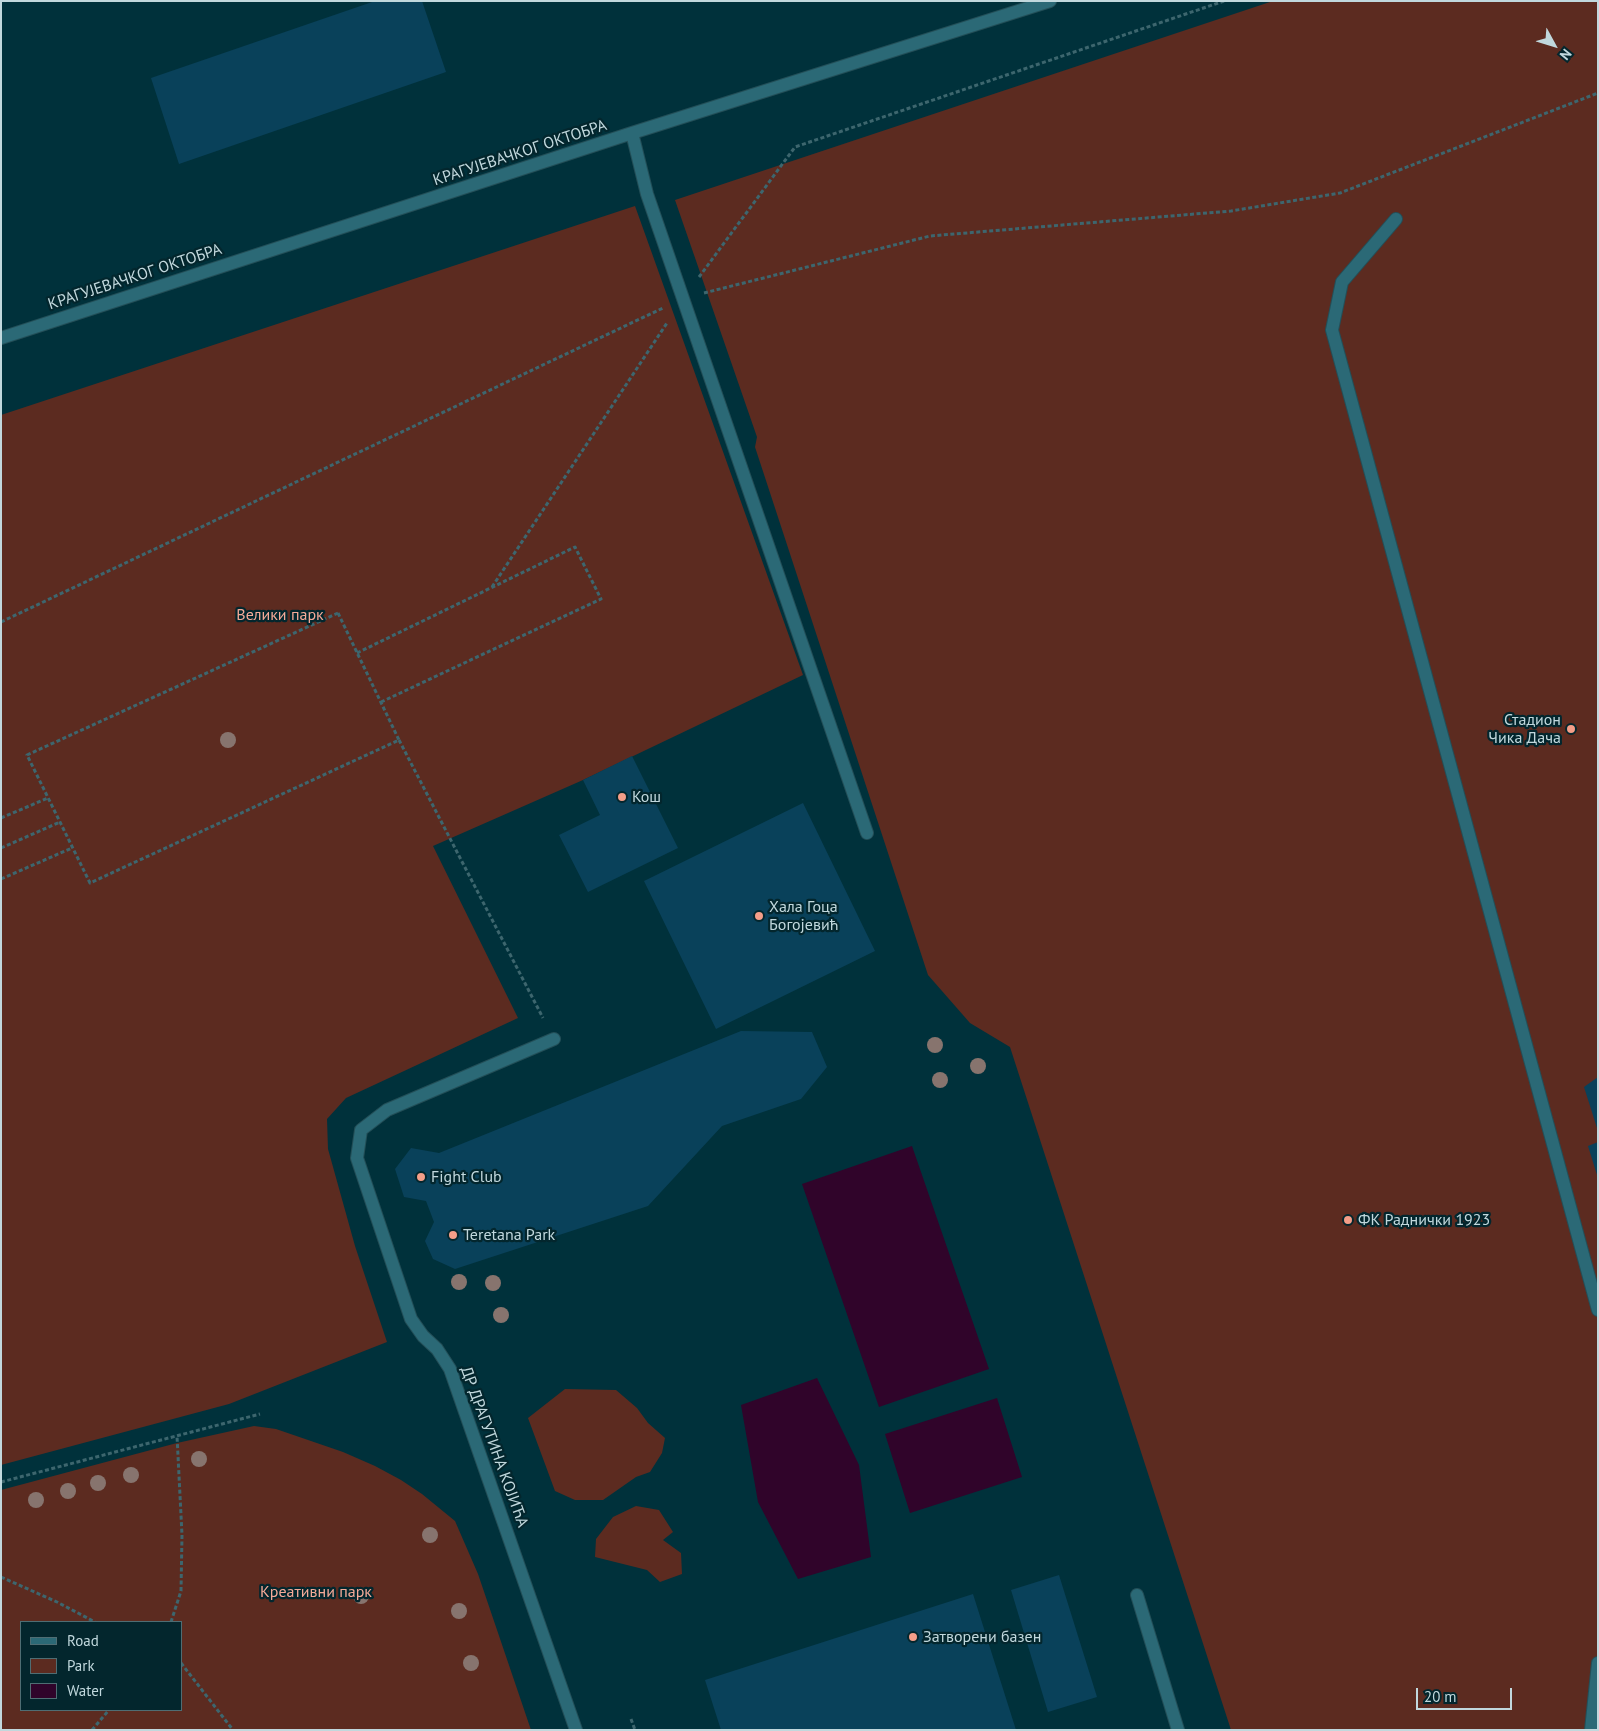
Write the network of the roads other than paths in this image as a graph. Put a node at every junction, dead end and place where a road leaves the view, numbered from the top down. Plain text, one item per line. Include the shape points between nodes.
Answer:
1 (1050, 1) edge
2 (632, 134) junction
3 (1396, 219) dead end
4 (1, 338) edge
5 (867, 833) dead end
6 (554, 1038) road end
7 (1598, 1310) edge
8 (1137, 1595) dead end
9 (1598, 1663) edge
10 (576, 1730) edge
11 (1178, 1730) edge
12 (1591, 1730) edge

1 - 2 street, КРАГУЈЕВАЧКОГ ОКТОБРА
2 - 4 street, КРАГУЈЕВАЧКОГ ОКТОБРА
2 - 5 street via 647,194
3 - 7 street via 1342,282 1332,330
6 - 10 street, ДР ДРАГУТИНА КОЈИЋА via 387,1110 361,1130 356,1158 411,1319 450,1369
8 - 11 street
9 - 12 street

